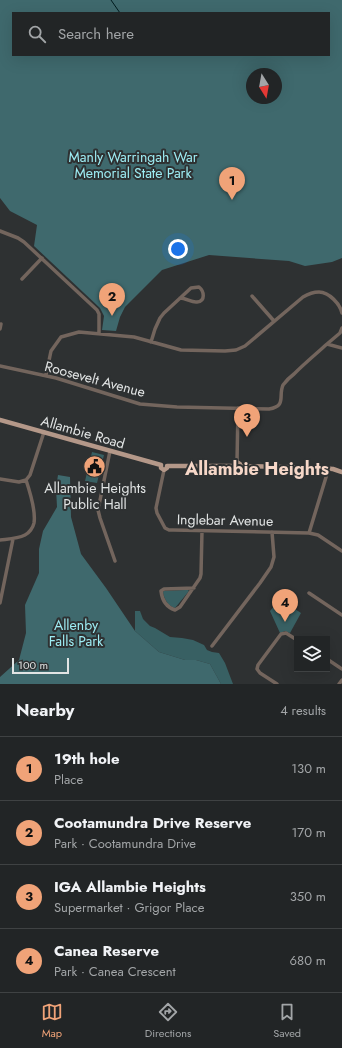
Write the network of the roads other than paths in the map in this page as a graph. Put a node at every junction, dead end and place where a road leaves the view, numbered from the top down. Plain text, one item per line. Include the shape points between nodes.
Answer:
1 (0, 231) edge
2 (42, 258) junction
3 (22, 279) dead end
4 (252, 296) dead end
5 (180, 298) junction
6 (342, 313) edge
7 (274, 321) junction
8 (1, 324) dead end
9 (342, 328) edge
10 (0, 329) edge
11 (98, 333) junction
12 (152, 342) junction
13 (327, 344) junction
14 (342, 348) edge
15 (0, 366) edge
16 (46, 375) junction
17 (238, 408) junction
18 (0, 420) edge
19 (44, 432) junction
20 (110, 451) junction
21 (237, 465) junction
22 (164, 467) junction
23 (328, 469) junction
24 (342, 472) edge
25 (0, 479) edge
26 (26, 480) junction
27 (202, 531) junction
28 (272, 532) junction
29 (310, 533) junction
30 (13, 538) junction
31 (0, 540) edge
32 (342, 551) edge
33 (115, 561) dead end
34 (194, 588) junction
35 (310, 593) dead end
36 (0, 603) edge
37 (342, 615) edge
38 (294, 638) edge
39 (212, 646) dead end
40 (330, 661) edge
41 (342, 669) edge
42 (342, 680) edge
43 (277, 684) edge
44 (338, 684) edge

1 - 2 street via 18,238
2 - 3 street
2 - 11 street via 97,310
4 - 7 street
5 - 5 street via 191,288 199,287 203,290 203,298 200,301 192,302
5 - 12 street via 160,318
6 - 7 street via 332,297 319,292 303,297
7 - 12 street via 245,346 236,350 181,350
8 - 10 street
9 - 13 street
11 - 12 street
11 - 16 street via 79,332 61,337 51,351
13 - 14 street
13 - 17 street, Roosevelt Avenue via 288,380 275,408
15 - 16 street, Roosevelt Avenue
16 - 17 street, Roosevelt Avenue via 140,404
17 - 21 street
18 - 19 main road, Allambie Road
19 - 20 main road, Allambie Road
19 - 26 street
20 - 22 main road, Allambie Road
20 - 33 street via 98,510
21 - 22 main road, Allambie Road
21 - 23 main road, Allambie Road
22 - 27 street, Inglebar Avenue via 156,508 165,528
23 - 24 main road, Allambie Road
23 - 29 street
25 - 26 street via 19,482
26 - 30 street via 33,506 34,524 24,535
27 - 28 street, Inglebar Avenue
27 - 34 street via 201,574
28 - 29 street, Inglebar Avenue
28 - 39 street via 274,557 271,567
29 - 32 street, Inglebar Avenue via 318,535
30 - 31 street
30 - 36 street
34 - 34 street via 164,589 161,591 166,606 174,610 180,607
35 - 37 street
38 - 43 street via 286,633 281,634 258,665 260,673
40 - 41 street
42 - 44 street

